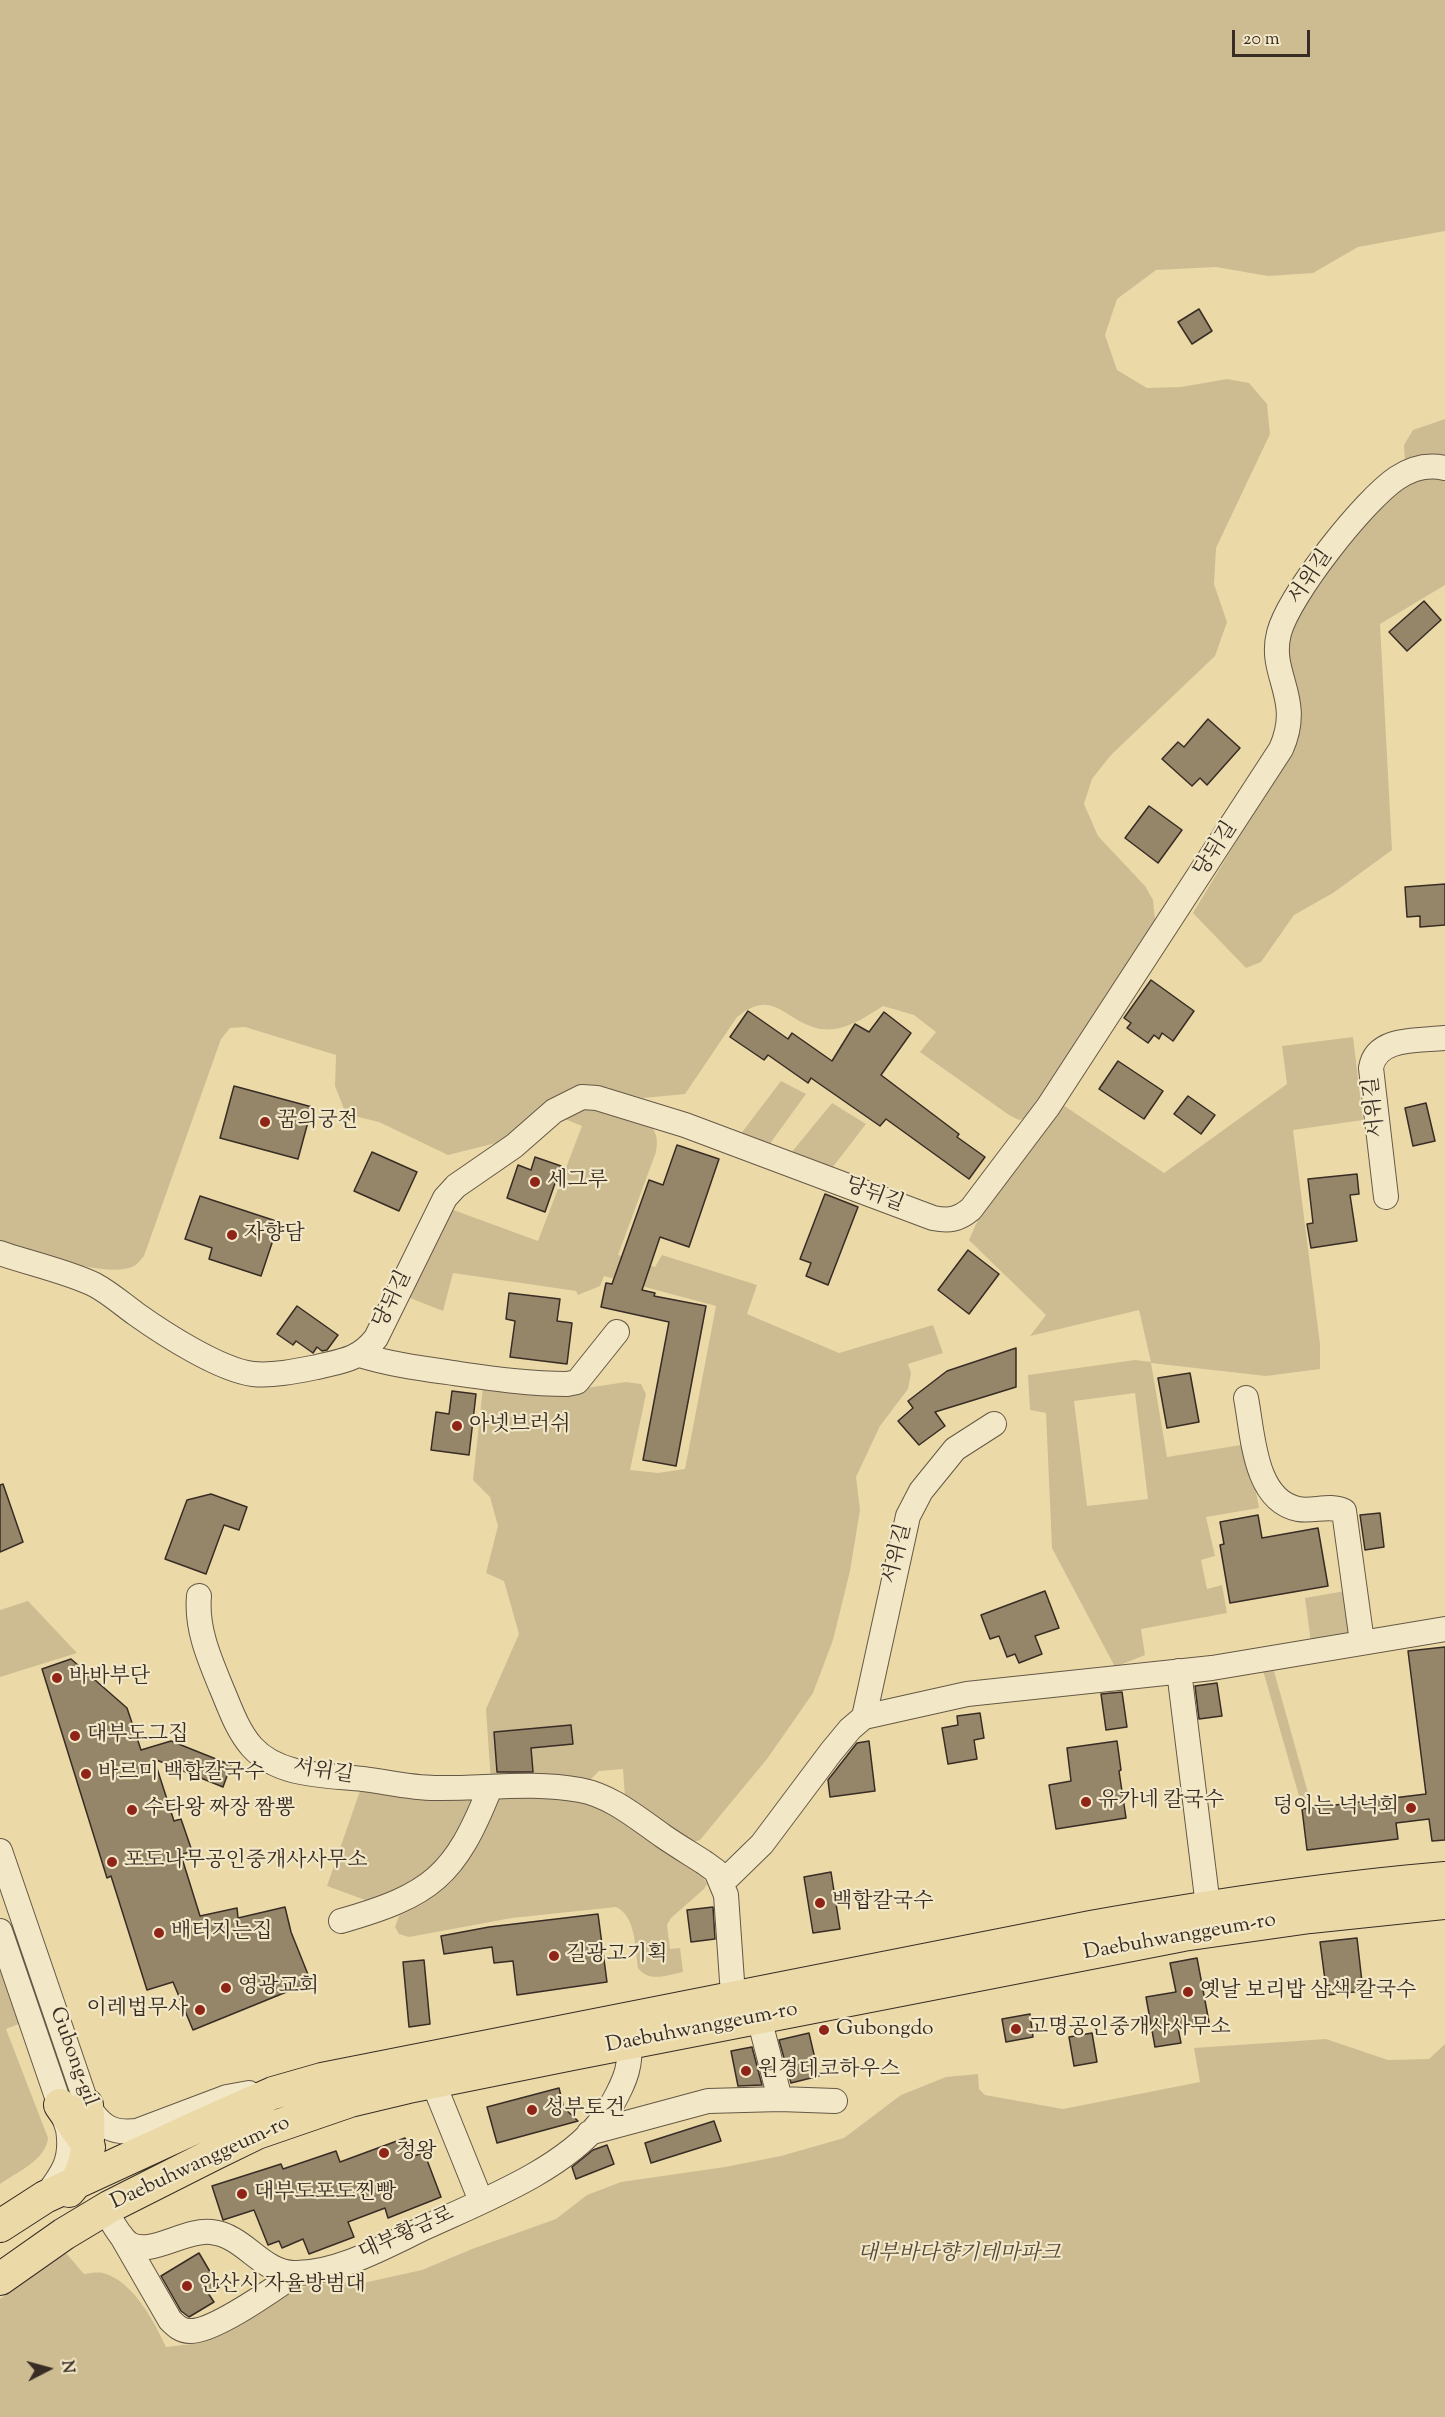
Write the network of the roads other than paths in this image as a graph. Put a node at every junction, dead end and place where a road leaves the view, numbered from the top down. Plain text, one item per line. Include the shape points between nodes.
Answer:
1 (1445, 468) edge
2 (1281, 749) joint
3 (1445, 1038) edge
4 (1386, 1197) dead end
5 (0, 1253) edge
6 (617, 1332) dead end
7 (360, 1355) junction
8 (1246, 1398) dead end
9 (994, 1424) dead end
10 (199, 1596) dead end
11 (1445, 1629) edge
12 (1362, 1642) junction
13 (1179, 1671) junction
14 (864, 1716) junction
15 (490, 1788) junction
16 (0, 1851) edge
17 (1445, 1878) edge
18 (722, 1883) junction
19 (1445, 1903) edge
20 (1208, 1906) junction
21 (341, 1921) dead end
22 (0, 1931) edge
23 (744, 2013) junction
24 (630, 2043) junction
25 (433, 2082) junction
26 (273, 2093) junction
27 (780, 2099) junction
28 (835, 2101) dead end
29 (73, 2105) junction
30 (589, 2133) junction
31 (99, 2156) junction
32 (176, 2173) junction
33 (77, 2183) junction
34 (45, 2198) junction
35 (481, 2201) junction
36 (112, 2222) junction
37 (0, 2226) edge
38 (0, 2254) edge
39 (297, 2273) junction
40 (0, 2279) edge

1 - 2 street, 서위길 via 1417,468 1381,491 1315,568 1294,603 1281,627 1277,648 1290,706 1289,728
2 - 7 street, 당뒤길 via 1048,1107 962,1216 953,1220 933,1218 685,1125 582,1097 554,1111 445,1198 376,1338
3 - 4 street, 서위길 via 1388,1046 1372,1058
5 - 7 street via 93,1285 157,1328 242,1372 308,1368
6 - 7 street, 당뒤길 via 577,1382 567,1384 415,1368
8 - 12 street via 1260,1470 1274,1497 1300,1509 1344,1511
9 - 14 street, 서위길 via 955,1449 921,1491 908,1516
10 - 15 street, 서위길 via 197,1609 213,1669 238,1728 266,1759 301,1773 331,1778 411,1787
11 - 12 street
12 - 13 street
13 - 14 street via 967,1694
13 - 20 street
14 - 18 street via 831,1752 762,1844
15 - 18 street, 서위길 via 559,1788 598,1795 705,1863 716,1871
15 - 21 street via 473,1827 442,1875 405,1900
16 - 29 street, Gubong-gil
17 - 20 main road, Daebuhwanggeum-ro
18 - 23 street
19 - 23 main road, Daebuhwanggeum-ro via 1183,1935
20 - 23 main road, Daebuhwanggeum-ro
22 - 29 street, Gubong-gil
23 - 24 main road, Daebuhwanggeum-ro
23 - 26 main road, Daebuhwanggeum-ro via 322,2079
23 - 27 street
24 - 25 main road, Daebuhwanggeum-ro
24 - 30 street, 대부황금로 via 624,2077 600,2122
25 - 32 main road, Daebuhwanggeum-ro via 350,2101 298,2118 257,2133
25 - 35 street, 대부황금로
26 - 29 street, Gubong-gil via 227,2097 137,2131 123,2132 109,2129
26 - 31 main road, Daebuhwanggeum-ro
27 - 28 street, 대부황금로
27 - 30 street, 대부황금로 via 708,2101
29 - 31 main road
29 - 34 street, Gubong-gil via 68,2162
30 - 35 street, 대부황금로 via 524,2180
31 - 32 main road via 122,2176 136,2182
31 - 33 main road
32 - 36 main road, Daebuhwanggeum-ro
33 - 34 main road
33 - 38 main road via 42,2221
34 - 37 main road
35 - 39 street, 대부황금로 via 335,2266
36 - 39 street, 대부황금로 via 137,2247 149,2248 177,2237 212,2232 245,2245 274,2269
36 - 39 street, 대부황금로 via 170,2320 187,2331 212,2326
36 - 40 main road, Daebuhwanggeum-ro via 58,2238

